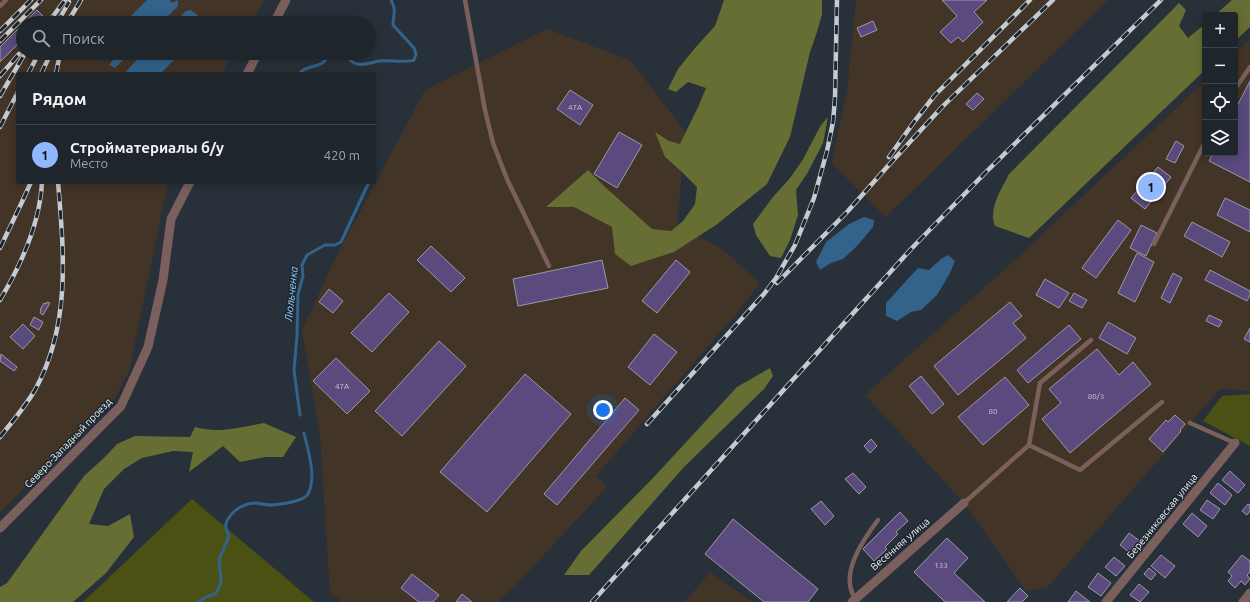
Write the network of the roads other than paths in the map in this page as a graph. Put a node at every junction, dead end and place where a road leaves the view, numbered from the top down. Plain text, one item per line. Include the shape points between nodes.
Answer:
1 (6, 0) edge
2 (286, 0) edge
3 (465, 0) edge
4 (0, 6) edge
5 (278, 16) edge
6 (254, 60) edge
7 (1250, 67) edge
8 (248, 72) edge
9 (1238, 85) edge
10 (1202, 148) edge
11 (189, 184) edge
12 (1154, 244) dead end
13 (549, 266) dead end
14 (1091, 340) dead end
15 (1162, 402) dead end
16 (1190, 423) dead end
17 (1235, 443) joint
18 (1029, 445) junction
19 (964, 503) joint
20 (878, 520) dead end
21 (0, 528) edge
22 (1250, 593) edge
23 (853, 600) edge
24 (1106, 602) edge
25 (1243, 602) edge

1 - 4 lane
2 - 5 street
3 - 13 lane via 493,143 507,179
6 - 8 street
7 - 9 lane
10 - 12 lane
11 - 21 street, Северо-Западный проезд via 171,218 163,280 148,347 121,406
14 - 18 lane via 1040,383
15 - 18 lane via 1080,470
16 - 17 lane
17 - 24 street, Березниковская улица
18 - 19 lane
19 - 23 street, Весенняя улица
20 - 23 lane via 863,539 853,564 849,578
22 - 25 street

